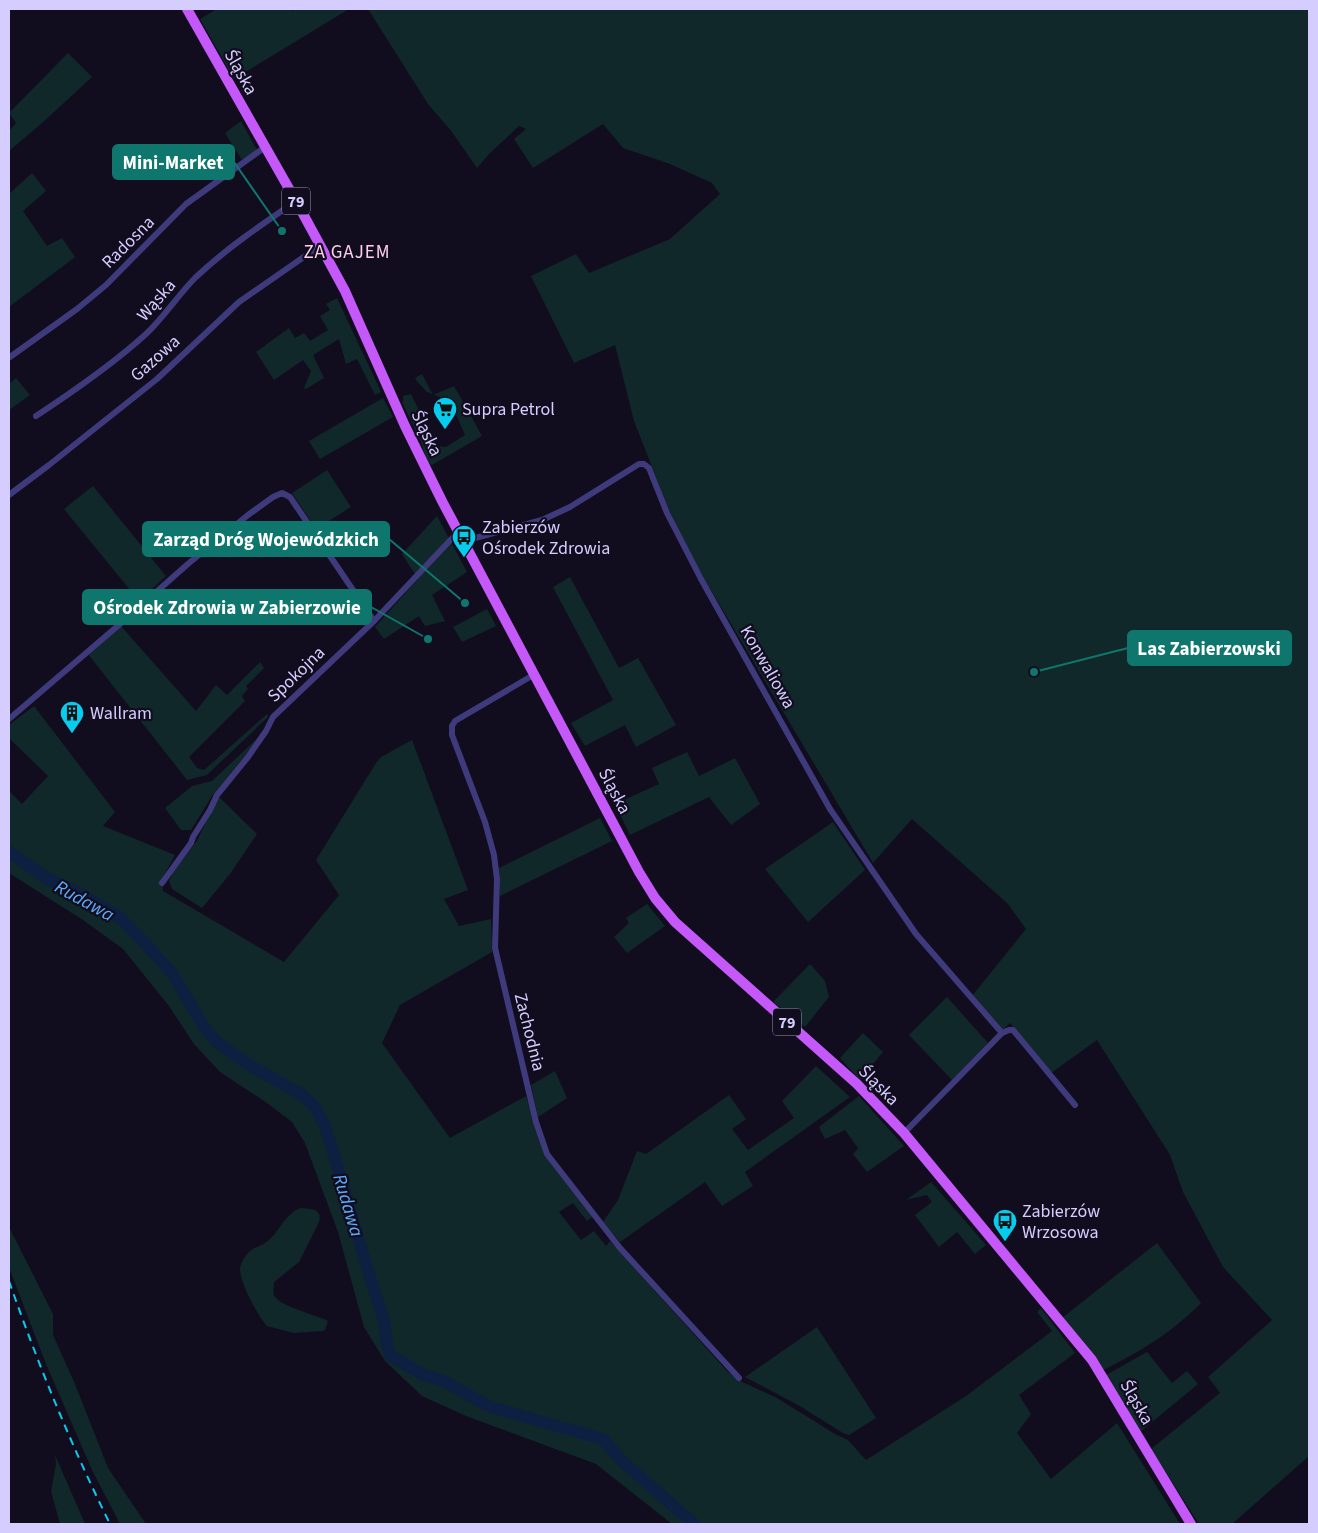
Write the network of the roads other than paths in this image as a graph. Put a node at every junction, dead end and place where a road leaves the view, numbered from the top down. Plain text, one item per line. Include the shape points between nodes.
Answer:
1 (186, 9) edge
2 (265, 147) junction
3 (296, 202) junction
4 (321, 245) junction
5 (10, 357) dead end
6 (36, 416) dead end
7 (9, 495) edge
8 (459, 531) junction
9 (464, 541) junction
10 (374, 621) junction
11 (534, 674) junction
12 (9, 719) edge
13 (162, 883) dead end
14 (1002, 1033) junction
15 (1075, 1105) dead end
16 (904, 1133) junction
17 (738, 1378) dead end
18 (1191, 1524) edge

1 - 2 main road, Śląska / 79
2 - 3 main road, Śląska / 79
2 - 5 street, Radosna via 186,204 106,285
3 - 4 main road, Śląska / 79
3 - 6 street, Wąska via 237,241 190,284 147,333 88,382
4 - 7 street, Gazowa via 239,302 157,379
4 - 8 main road, Śląska / 79 via 345,291 404,426
8 - 9 main road, Śląska / 79
8 - 10 street, Spokojna
9 - 11 main road, Śląska / 79
9 - 14 street, Konwaliowa via 542,520 570,507 639,464 649,468 667,513 706,587 830,809 916,934
10 - 12 street via 290,497 282,493 248,515 189,562
10 - 13 street, Spokojna via 274,717 248,757 217,795 191,844
11 - 16 main road, Śląska / 79 via 639,872 665,910 714,958 857,1084
11 - 17 street, Zachodnia via 455,722 452,735 494,855 497,879 495,948 536,1122 547,1154 620,1248
14 - 15 street, Konwaliowa via 1013,1030
14 - 16 street
16 - 18 main road, Śląska / 79 via 1092,1360

